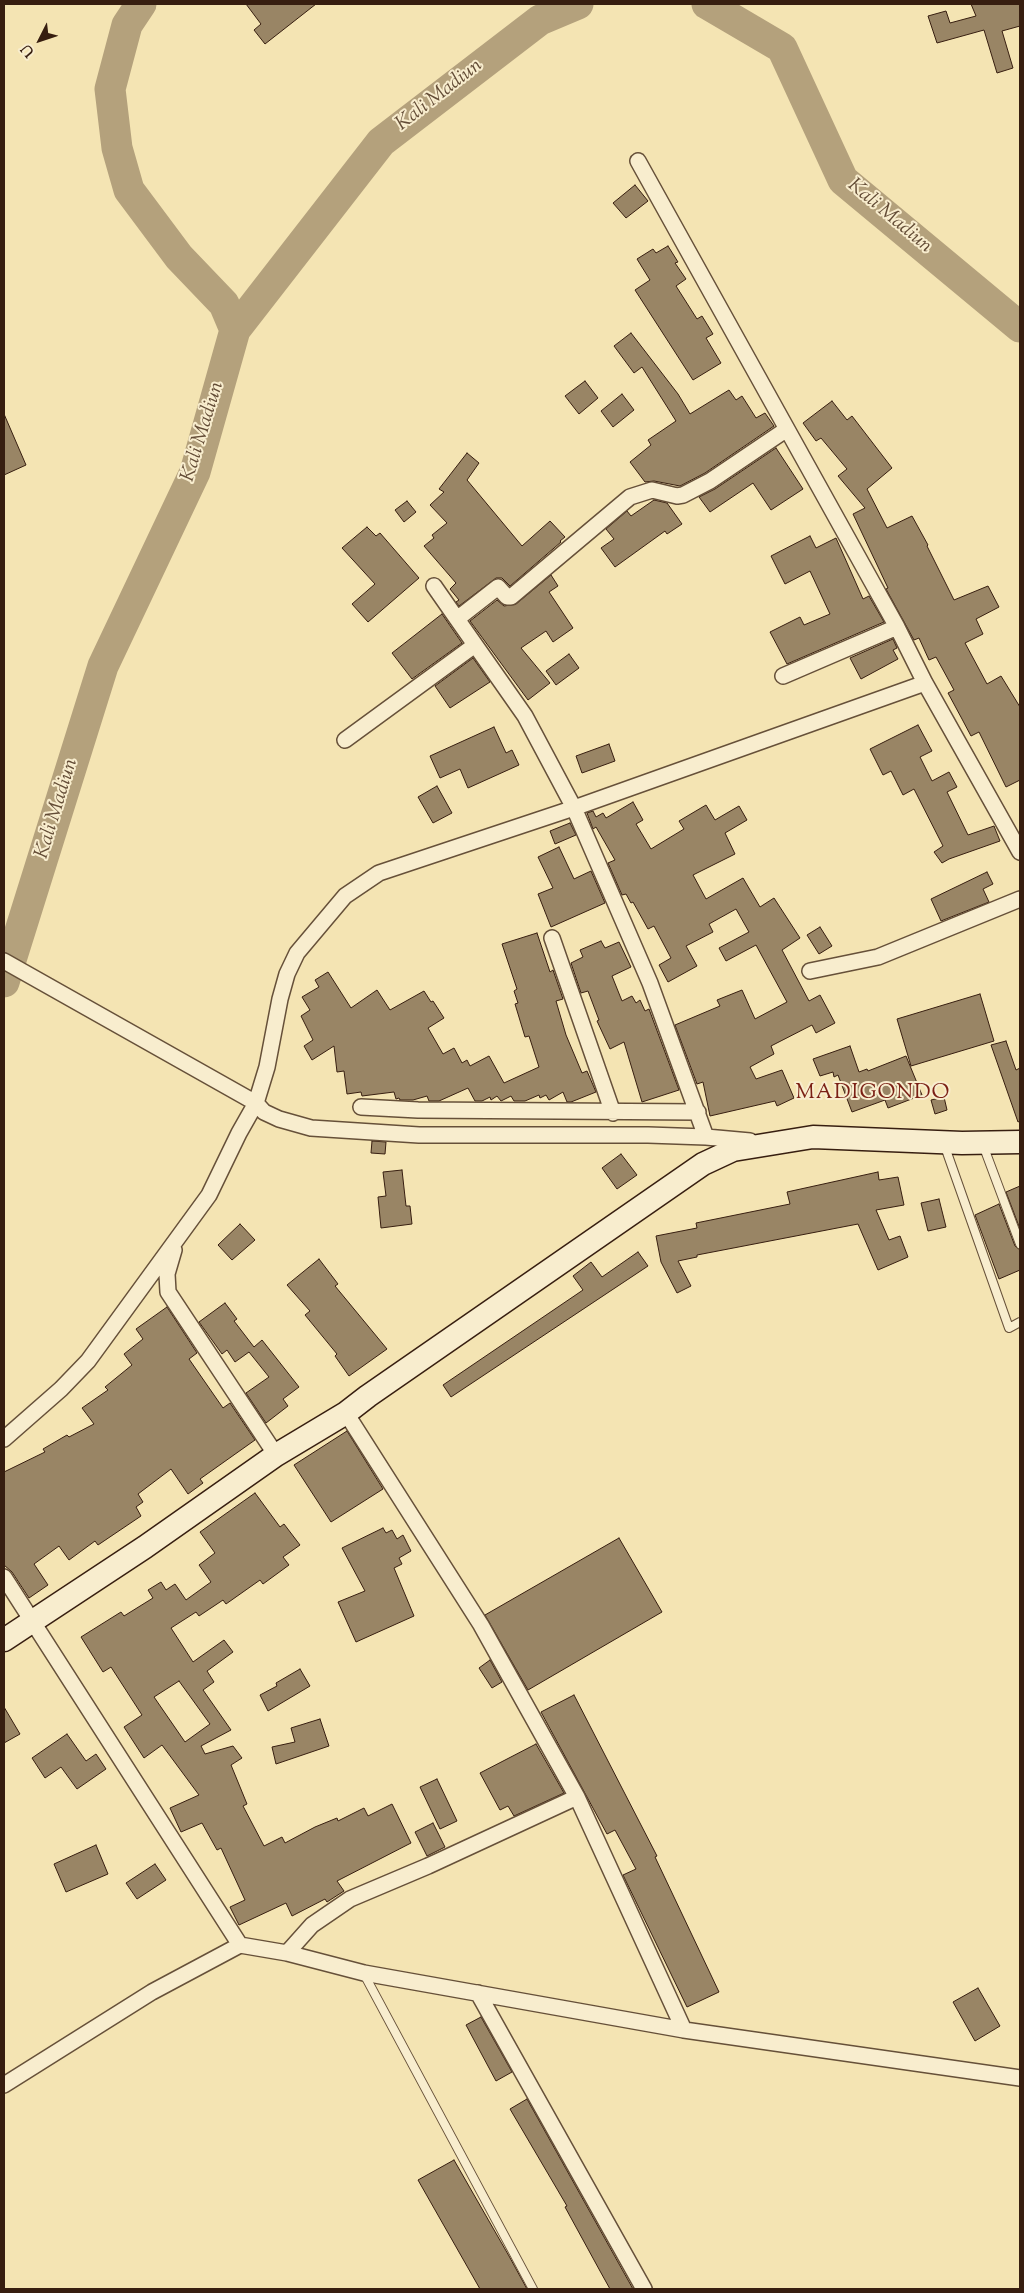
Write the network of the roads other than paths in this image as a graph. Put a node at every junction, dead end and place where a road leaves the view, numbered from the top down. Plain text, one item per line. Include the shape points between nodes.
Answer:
1 (638, 161) dead end
2 (787, 429) junction
3 (434, 586) dead end
4 (457, 619) junction
5 (897, 627) junction
6 (476, 645) junction
7 (783, 676) dead end
8 (924, 682) junction
9 (345, 740) dead end
10 (574, 808) junction
11 (1020, 852) edge
12 (1020, 899) edge
13 (552, 938) dead end
14 (4, 961) edge
15 (810, 971) dead end
16 (256, 1103) junction
17 (361, 1107) dead end
18 (613, 1112) junction
19 (698, 1112) junction
20 (706, 1137) junction
21 (944, 1142) junction
22 (1020, 1142) edge
23 (767, 1143) junction
24 (982, 1143) junction
25 (177, 1240) junction
26 (1020, 1244) edge
27 (1020, 1322) edge
28 (346, 1413) junction
29 (4, 1438) edge
30 (276, 1455) junction
31 (4, 1577) edge
32 (33, 1620) junction
33 (4, 1640) edge
34 (577, 1797) junction
35 (240, 1945) junction
36 (287, 1953) junction
37 (364, 1973) junction
38 (478, 1993) junction
39 (684, 2030) junction
40 (1020, 2078) edge
41 (4, 2085) edge
42 (533, 2289) edge
43 (644, 2289) edge

1 - 2 street
2 - 4 street via 683,495 652,490 630,497 511,597 498,587
2 - 5 street
3 - 4 street
4 - 6 street
5 - 7 street
5 - 8 street
6 - 9 street
6 - 10 street via 525,716
8 - 10 street
8 - 11 street
10 - 16 street via 379,873 345,896 297,953 287,974
10 - 19 street via 650,983
12 - 15 street via 878,957
13 - 18 street
14 - 16 street
16 - 20 street via 264,1112 278,1119 328,1131 419,1135
16 - 25 street via 212,1190
17 - 18 street
18 - 19 street
19 - 20 street
20 - 23 street
21 - 23 main road via 813,1137
21 - 24 main road
21 - 27 lane via 1009,1328
22 - 24 main road
23 - 28 main road via 733,1150 703,1164
24 - 26 lane
25 - 29 street via 88,1360 61,1389
25 - 30 street via 167,1274 168,1292
28 - 30 main road
28 - 34 street via 481,1625
30 - 32 main road via 145,1547
31 - 32 street
32 - 33 main road
32 - 35 street
34 - 36 street via 350,1899 312,1925
34 - 39 street
35 - 36 street
35 - 41 street via 152,1992
36 - 37 street
37 - 38 street
37 - 42 lane
38 - 39 street
38 - 43 street
39 - 40 street

